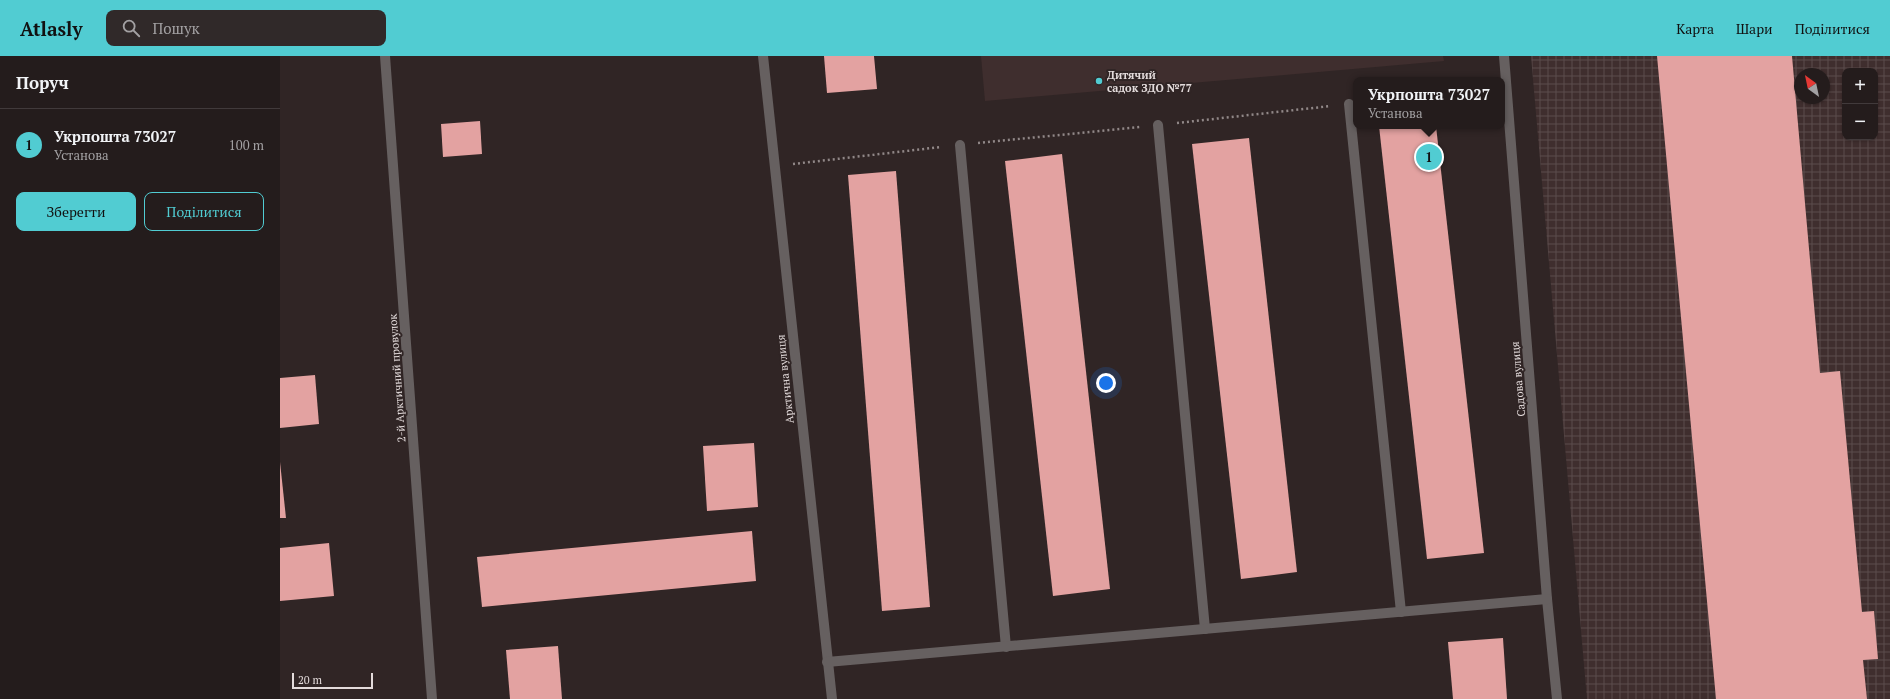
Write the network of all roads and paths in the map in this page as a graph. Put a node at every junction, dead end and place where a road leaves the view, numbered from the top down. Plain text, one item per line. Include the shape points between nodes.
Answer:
1 (385, 56) edge
2 (763, 56) edge
3 (1504, 56) edge
4 (1349, 104) joint
5 (1158, 125) junction
6 (960, 145) junction
7 (774, 166) junction
8 (1547, 599) junction
9 (1401, 612) junction
10 (1205, 629) junction
11 (1006, 647) junction
12 (828, 662) junction
13 (432, 699) edge
14 (832, 699) edge
15 (1557, 699) edge

1 - 13 street, 2-й Арктичний провулок
2 - 7 street, Арктична вулиця
3 - 8 street, Садова вулиця
4 - 5 path
4 - 9 street
5 - 6 path
5 - 10 street
6 - 7 path
6 - 11 street
7 - 12 street, Арктична вулиця
8 - 9 street
8 - 15 street, Садова вулиця
9 - 10 street
10 - 11 street
11 - 12 street
12 - 14 street, Арктична вулиця

